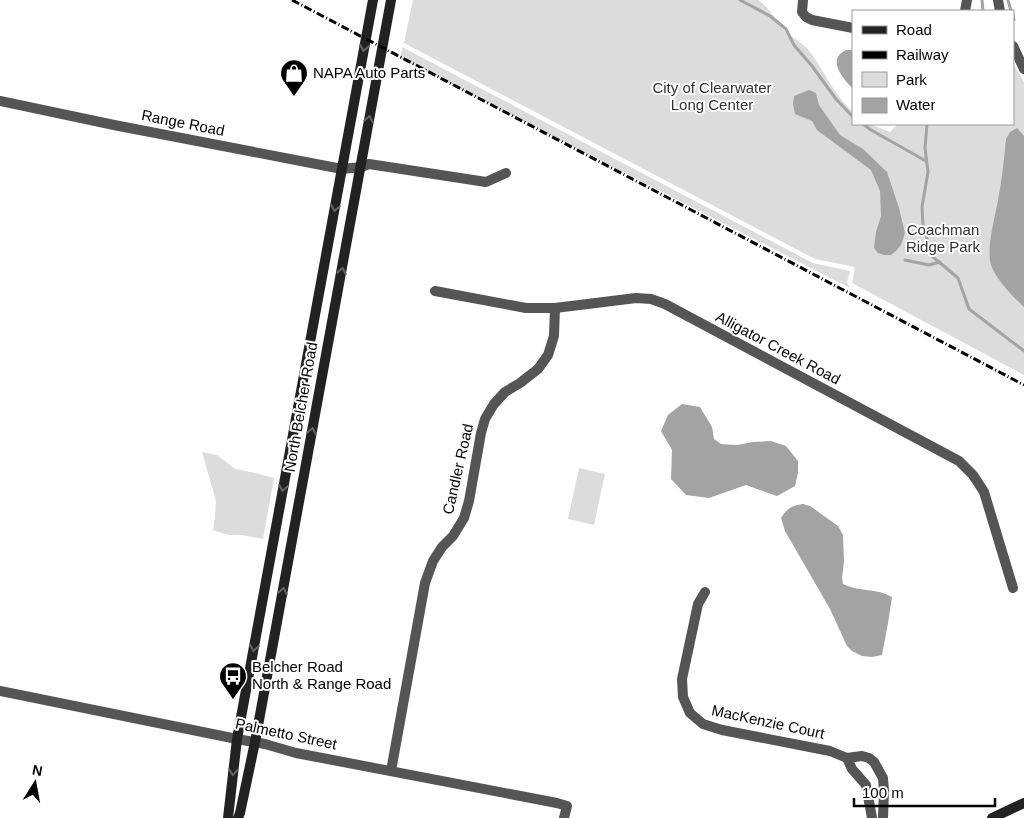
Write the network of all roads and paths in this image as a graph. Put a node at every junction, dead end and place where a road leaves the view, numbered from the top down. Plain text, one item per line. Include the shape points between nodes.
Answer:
1 (373, 0) edge
2 (391, 0) edge
3 (803, 0) edge
4 (852, 28) edge
5 (1014, 48) edge
6 (1024, 69) edge
7 (0, 102) edge
8 (361, 167) junction
9 (342, 169) junction
10 (506, 173) dead end
11 (434, 291) dead end
12 (555, 308) junction
13 (1013, 588) dead end
14 (705, 592) dead end
15 (0, 690) edge
16 (237, 739) junction
17 (255, 742) junction
18 (847, 758) junction
19 (391, 771) junction
20 (883, 778) junction
21 (866, 785) junction
22 (1024, 803) edge
23 (228, 818) edge
24 (238, 818) edge
25 (564, 818) edge
26 (872, 818) edge
27 (883, 818) edge
28 (992, 818) edge

1 -> 9 main road, North Belcher Road
8 -> 2 main road, North Belcher Road
3 - 4 street via 802,12 806,17
5 - 6 street
7 - 9 street, Range Road
8 - 9 street, Range Road
8 - 10 street, Range Road via 369,164 486,182
17 -> 8 main road, North Belcher Road
9 -> 16 main road, North Belcher Road
11 - 12 street, Alligator Creek Road via 526,308
12 - 13 street, Alligator Creek Road via 636,298 665,304 959,461 984,492
12 - 19 street, Candler Road via 554,336 548,355 538,369 505,392 485,419 464,518 433,561 425,586
14 - 18 street, MacKenzie Court via 698,604 682,679 683,697 690,713 702,724 722,730 830,751
15 - 16 street, Palmetto Street
16 - 17 street, Palmetto Street
16 -> 23 main road, North Belcher Road
17 - 19 street, Palmetto Street
17 - 24 main road, North Belcher Road
18 - 20 street, MacKenzie Court via 862,756 874,762
18 - 21 street
19 - 25 street, Palmetto Street via 557,802 567,806
20 - 21 street
20 - 27 street
21 - 26 street
22 - 28 main road

